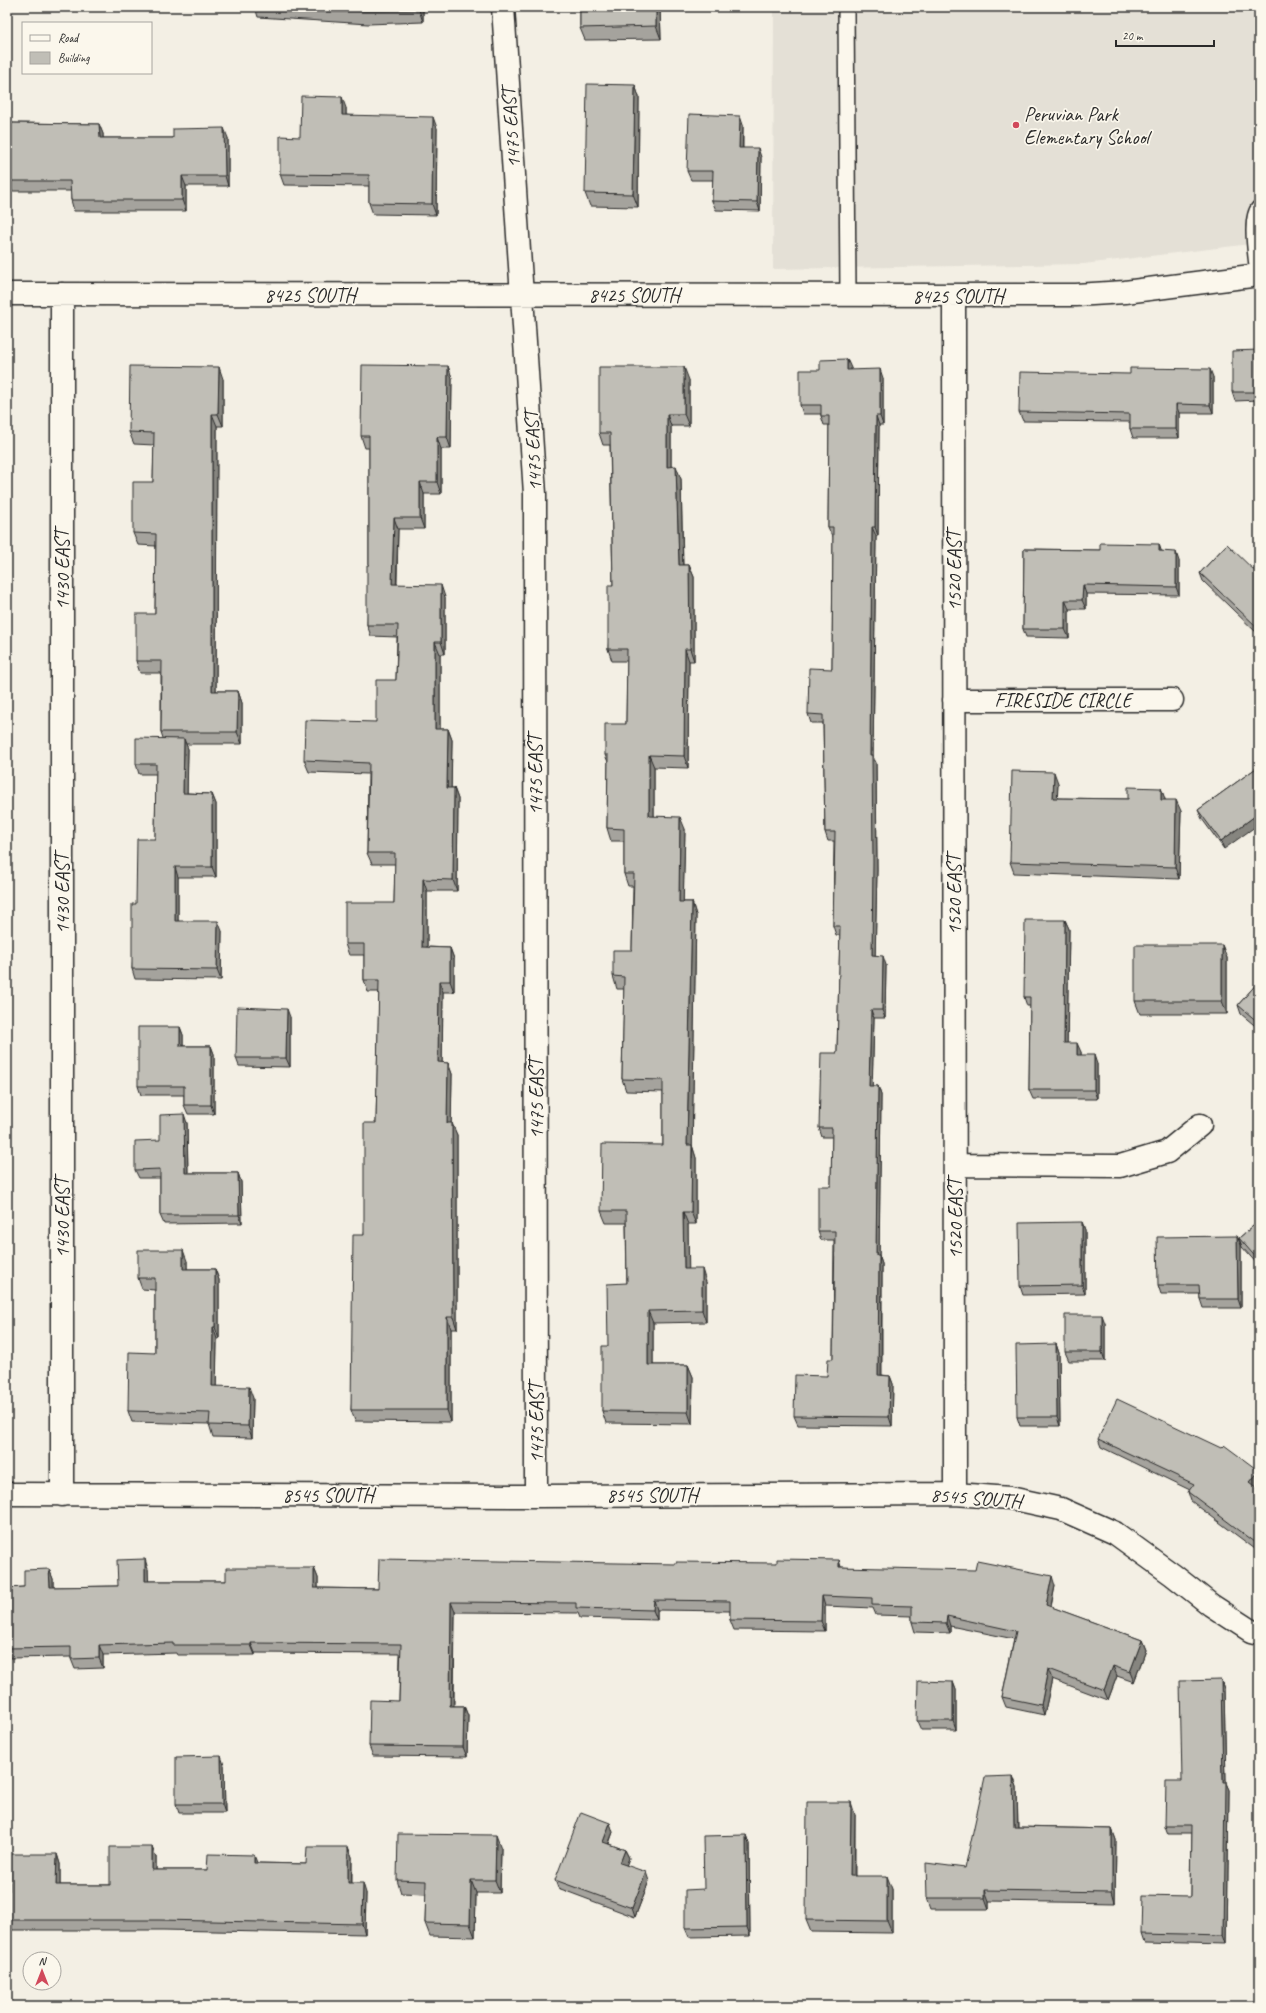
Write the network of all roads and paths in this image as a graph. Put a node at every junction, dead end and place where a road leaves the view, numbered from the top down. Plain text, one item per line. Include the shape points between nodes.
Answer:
1 (503, 7) edge
2 (846, 7) edge
3 (1259, 208) edge
4 (1259, 275) edge
5 (7, 294) edge
6 (62, 294) junction
7 (523, 295) junction
8 (848, 295) junction
9 (954, 296) junction
10 (954, 700) junction
11 (1172, 700) dead end
12 (1200, 1125) dead end
13 (955, 1165) junction
14 (7, 1494) edge
15 (955, 1494) junction
16 (62, 1495) junction
17 (536, 1496) junction
18 (1259, 1634) edge

1 - 7 street, 1475 EAST
2 - 8 lane
3 - 4 lane via 1256,211 1254,228
4 - 9 street, 8425 SOUTH via 1125,292
5 - 6 street, 8425 SOUTH
6 - 7 street, 8425 SOUTH
6 - 16 street, 1430 EAST
7 - 8 street, 8425 SOUTH
7 - 17 street, 1475 EAST via 535,494
8 - 9 street, 8425 SOUTH
9 - 10 street, 1520 EAST
10 - 11 street, FIRESIDE CIRCLE
10 - 13 street, 1520 EAST
12 - 13 street via 1167,1152 1120,1166
13 - 15 street, 1520 EAST
14 - 16 street, 8545 SOUTH
15 - 17 street, 8545 SOUTH
15 - 18 street, 8545 SOUTH via 1010,1498 1061,1509 1115,1533 1211,1605
16 - 17 street, 8545 SOUTH

